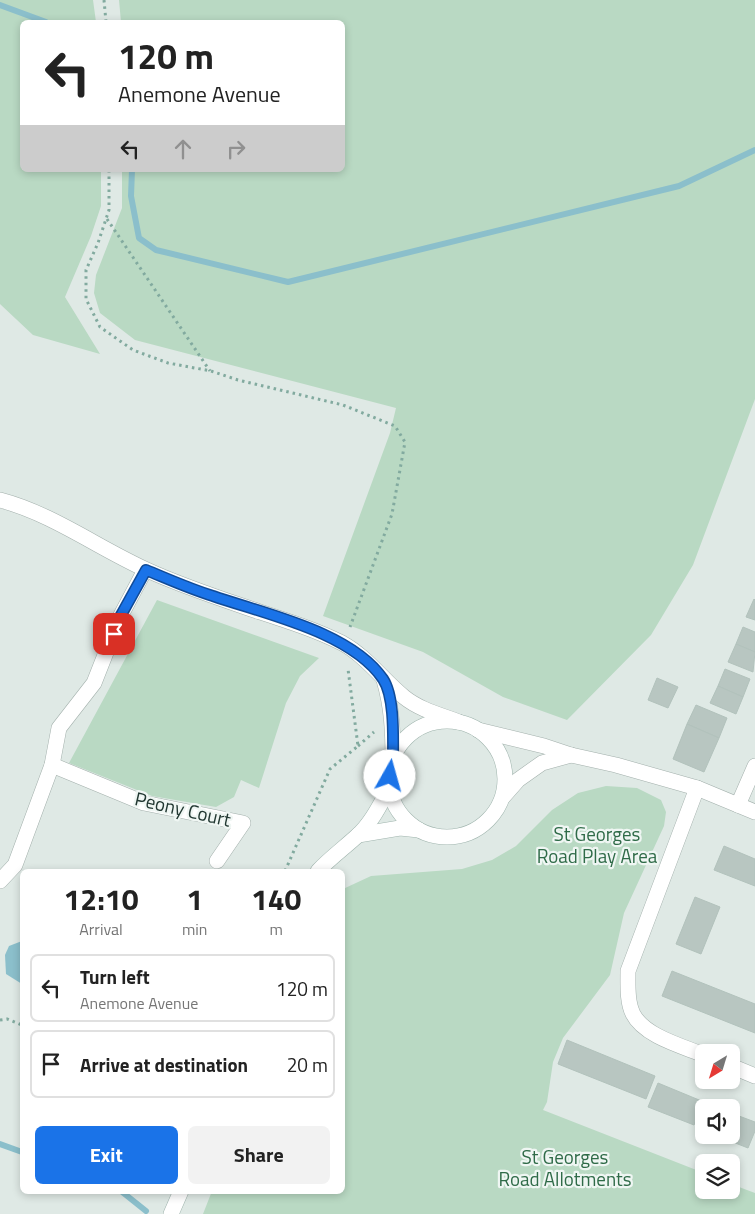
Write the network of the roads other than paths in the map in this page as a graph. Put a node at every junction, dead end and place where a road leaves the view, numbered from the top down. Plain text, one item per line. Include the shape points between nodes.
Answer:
1 (0, 500) edge
2 (146, 570) junction
3 (384, 680) junction
4 (459, 722) junction
5 (478, 730) junction
6 (571, 755) junction
7 (393, 761) junction
8 (52, 765) junction
9 (755, 766) edge
10 (390, 786) junction
11 (697, 788) junction
12 (503, 797) junction
13 (738, 805) junction
14 (755, 812) edge
15 (419, 830) junction
16 (358, 835) junction
17 (216, 861) dead end
18 (320, 869) edge
19 (0, 881) edge
20 (695, 1051) edge
21 (740, 1070) edge
22 (755, 1076) edge
23 (179, 1194) edge
24 (171, 1214) edge

1 - 2 street via 59,524
2 - 3 street via 202,593 300,625 343,644 366,660
2 - 8 street via 120,617 94,683 59,728
3 - 4 street via 406,699
3 - 7 street via 393,722
4 - 5 street
4 - 7 street via 439,722 420,728 401,744
5 - 6 street
5 - 12 street via 497,749 503,763 506,783
6 - 11 street
6 - 12 street via 542,763 518,780
7 - 10 street
8 - 17 street, Peony Court via 144,803 243,823
8 - 19 street via 15,865
9 - 13 street
10 - 15 street via 395,805 404,818
10 - 16 street
11 - 13 street
11 - 20 street via 628,971 633,1014 646,1031
12 - 15 street via 494,815 476,830 457,837 439,837
13 - 14 street
15 - 16 street via 400,828
16 - 18 street
21 - 22 street
23 - 24 street

